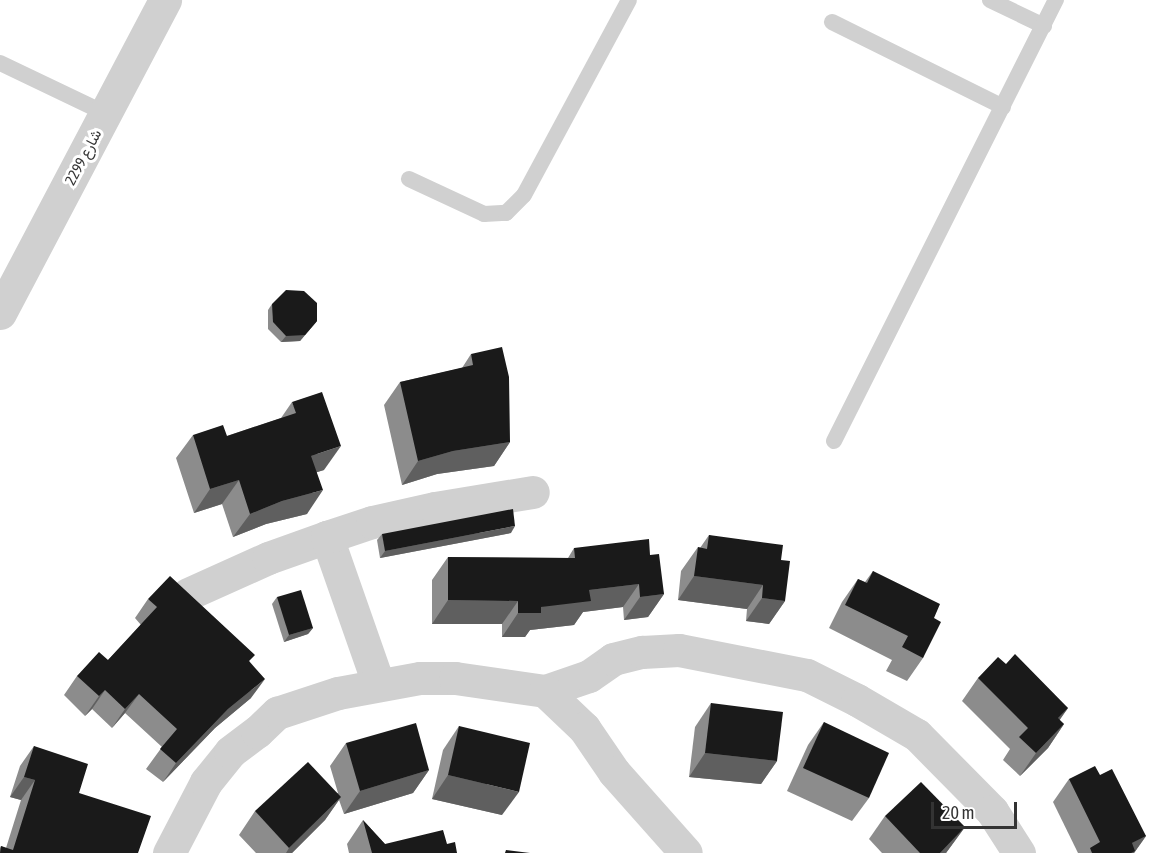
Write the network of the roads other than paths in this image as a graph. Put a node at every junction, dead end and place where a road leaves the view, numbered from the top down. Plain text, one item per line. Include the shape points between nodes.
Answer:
1 (165, 0) edge
2 (629, 0) edge
3 (990, 0) edge
4 (1056, 0) edge
5 (832, 22) dead end
6 (1044, 26) junction
7 (0, 63) edge
8 (1003, 107) junction
9 (105, 113) junction
10 (409, 179) dead end
11 (0, 313) edge
12 (834, 441) dead end
13 (533, 492) dead end
14 (327, 537) junction
15 (188, 594) edge
16 (378, 683) junction
17 (545, 691) junction
18 (169, 853) edge
19 (686, 853) edge
20 (1019, 853) edge

1 - 9 street, شارع 2299
2 - 10 lane via 524,195 506,213 484,214
3 - 6 lane
4 - 6 lane
5 - 8 lane
6 - 8 lane
7 - 9 lane
8 - 12 lane
9 - 11 street, شارع 2299
13 - 14 street via 435,508
14 - 15 street
14 - 16 street
16 - 17 street via 455,678
16 - 18 street via 277,713 230,752 206,782
17 - 19 street via 584,728 614,771
17 - 20 street via 589,676 613,660 651,651 679,650 807,675 917,735 992,811

